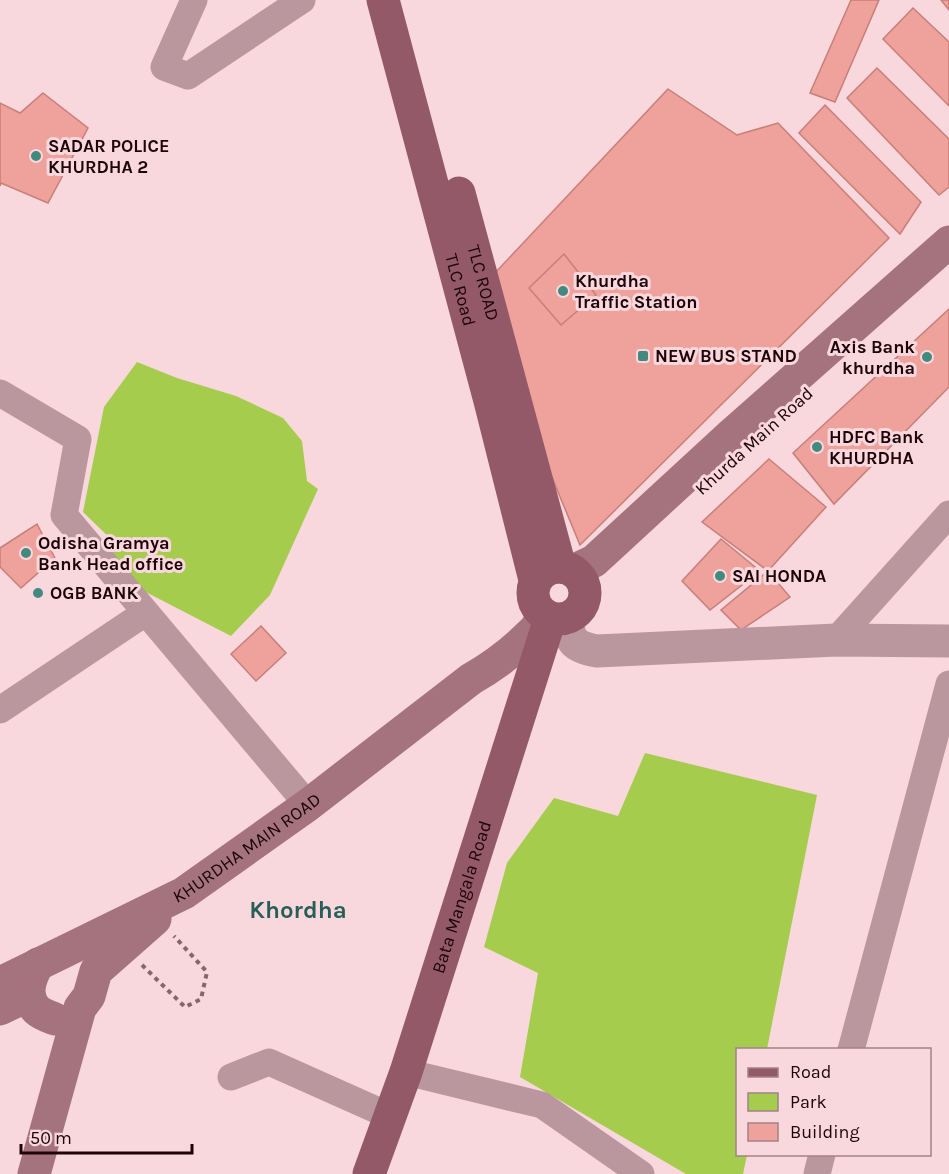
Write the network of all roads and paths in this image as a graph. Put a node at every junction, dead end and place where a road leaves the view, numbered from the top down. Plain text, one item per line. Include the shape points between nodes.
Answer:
1 (194, 0) edge
2 (302, 0) edge
3 (383, 0) edge
4 (407, 0) edge
5 (949, 242) edge
6 (949, 265) edge
7 (0, 393) edge
8 (949, 514) edge
9 (556, 598) junction
10 (146, 613) junction
11 (836, 640) junction
12 (949, 641) edge
13 (949, 684) edge
14 (0, 710) edge
15 (308, 805) junction
16 (184, 893) junction
17 (167, 929) dead end
18 (123, 947) junction
19 (52, 957) junction
20 (96, 971) junction
21 (10, 996) edge
22 (68, 1013) junction
23 (852, 1048) edge
24 (412, 1073) junction
25 (231, 1077) dead end
26 (390, 1116) junction
27 (822, 1156) edge
28 (16, 1174) edge
29 (34, 1174) edge
30 (369, 1174) edge
31 (387, 1174) edge
32 (641, 1174) edge
33 (817, 1174) edge

1 - 2 street via 164,67 188,76
3 - 9 main road, TLC Road via 484,378
4 - 9 main road, TLC ROAD
5 - 9 main road via 730,435
6 - 9 main road, Khurda Main Road
7 - 10 street via 78,440 64,515
8 - 11 street
9 - 11 street via 575,644 597,651
9 - 15 main road, KHURDHA MAIN ROAD via 531,634 495,665 471,679
9 - 24 main road, Bata Mangala Road
10 - 14 street
10 - 15 street
11 - 12 street
13 - 23 street
15 - 16 main road, KHURDHA MAIN ROAD
16 - 18 main road
16 - 19 main road, KHURDHA MAIN ROAD
17 - 18 path via 207,972 201,999 185,1006
18 - 20 main road
19 - 20 main road via 84,958
19 - 21 main road, KHURDHA MAIN ROAD
20 - 22 main road via 89,996
21 - 22 main road via 37,1010
22 - 28 main road
22 - 29 main road
24 - 26 main road, Bata Mangala Road
24 - 31 main road, Bata Mangala Road
24 - 32 street via 542,1105
25 - 26 street via 269,1062
26 - 30 main road, Bata Mangala Road
27 - 33 street

